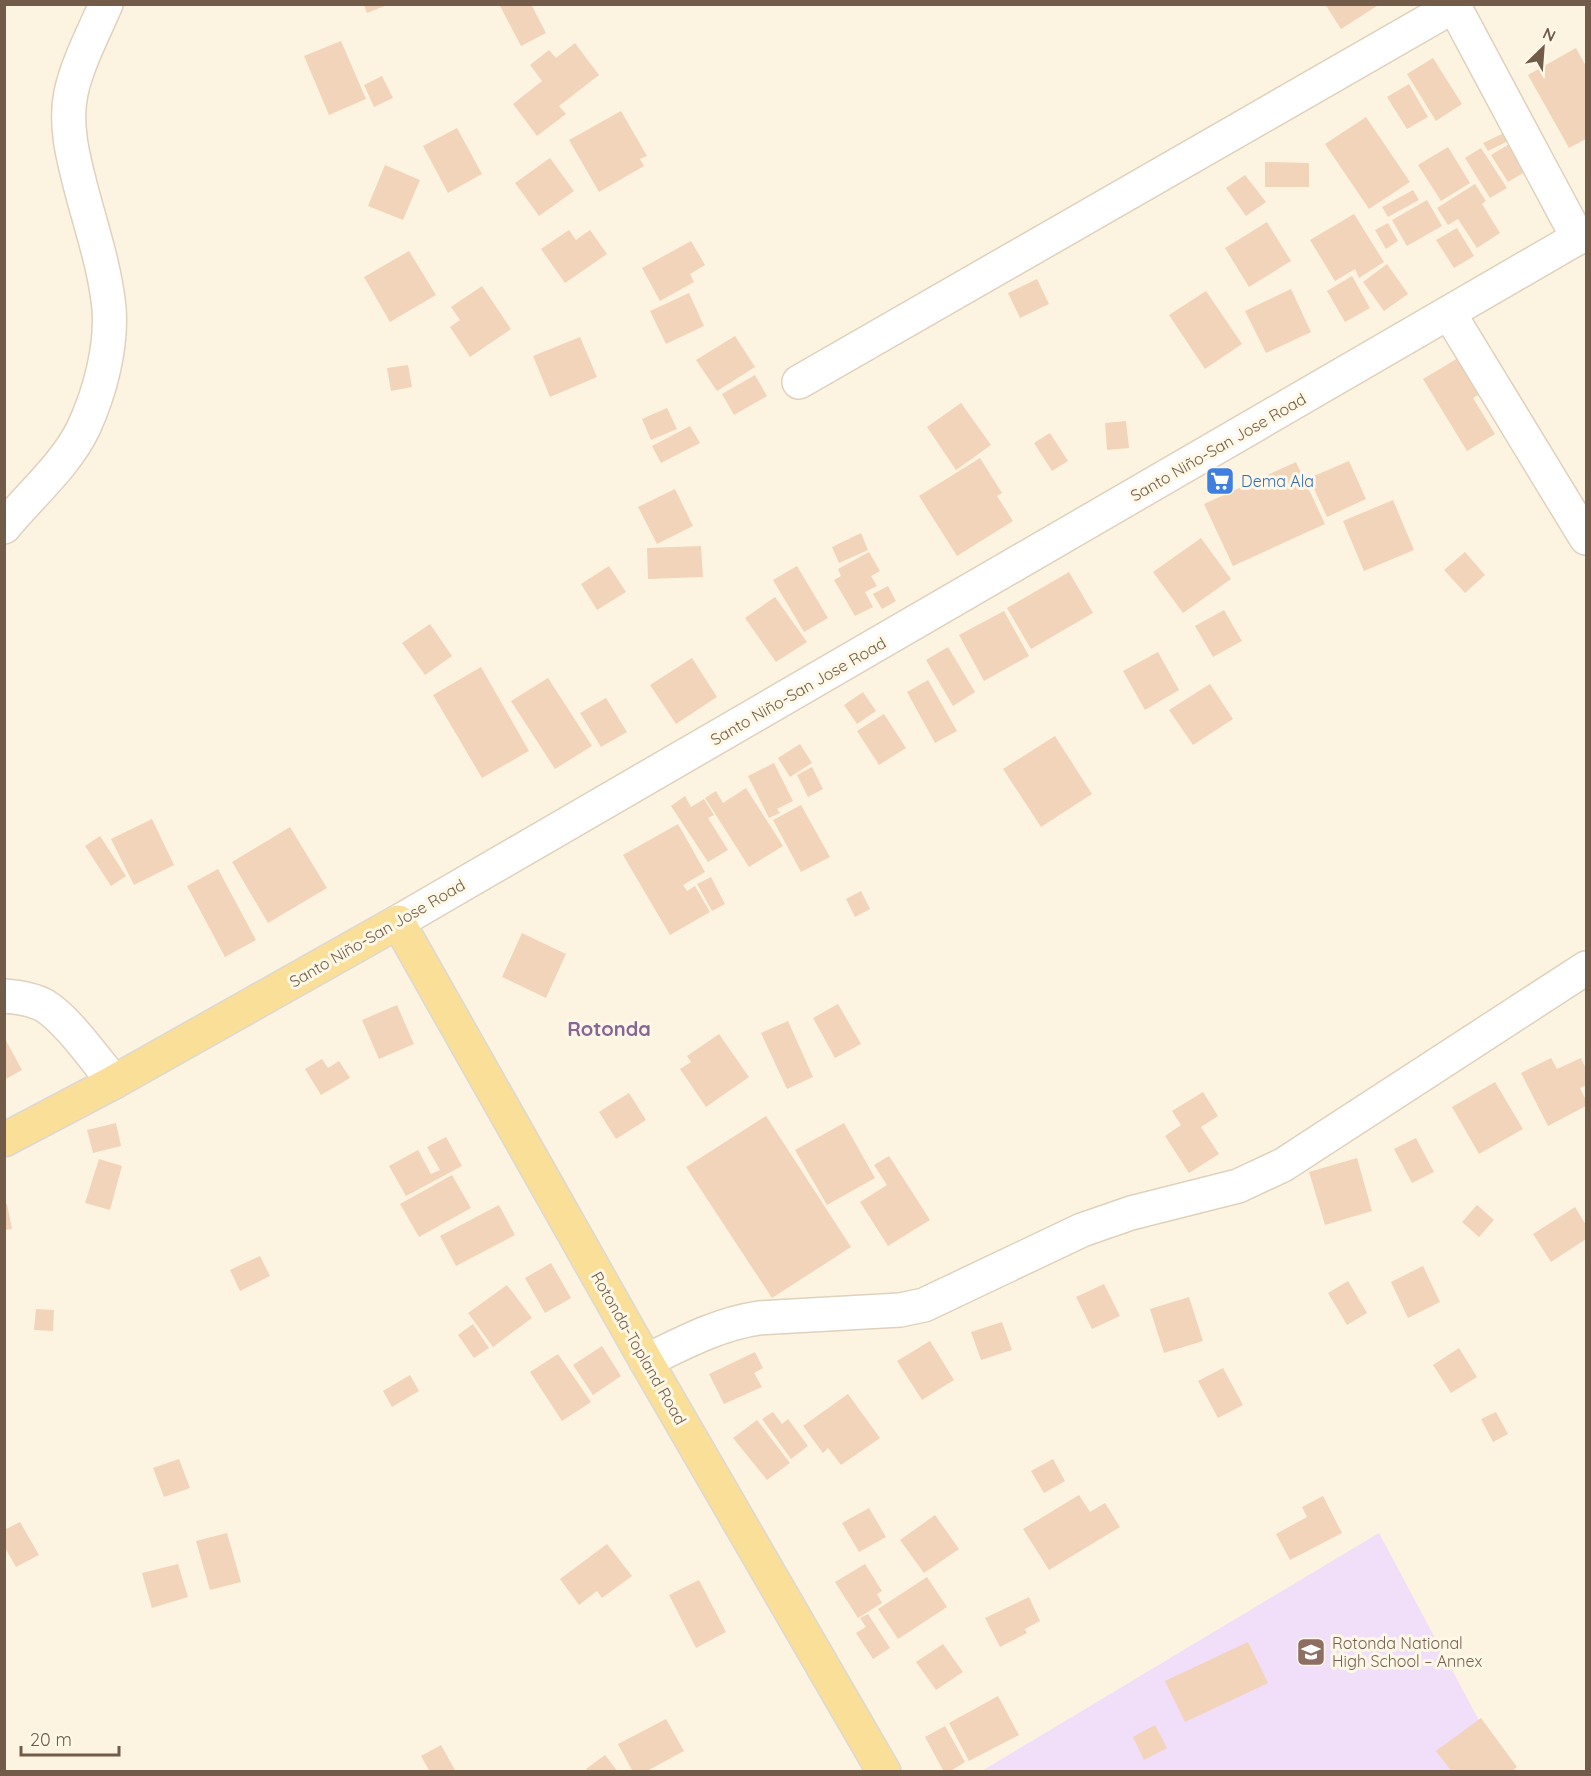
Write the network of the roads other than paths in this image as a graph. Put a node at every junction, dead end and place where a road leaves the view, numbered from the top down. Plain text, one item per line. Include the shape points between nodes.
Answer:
1 (106, 4) edge
2 (1453, 5) edge
3 (1582, 235) edge
4 (1449, 313) junction
5 (799, 382) dead end
6 (4, 526) edge
7 (1587, 538) edge
8 (398, 922) junction
9 (1587, 968) edge
10 (4, 996) edge
11 (114, 1082) junction
12 (4, 1140) edge
13 (646, 1361) junction
14 (884, 1772) edge

1 - 6 street via 70,93 69,133 102,269 109,309 107,350 98,393 83,429 63,460
2 - 3 street
2 - 5 street
3 - 4 street, Santo Niño-San Jose Road
4 - 7 street
4 - 8 street, Santo Niño-San Jose Road
8 - 11 main road, Santo Niño-San Jose Road
8 - 13 main road, Rotonda-Topland Road
9 - 13 street via 1283,1165 1238,1186 1131,1213 1082,1230 924,1305 736,1321
10 - 11 street via 45,1006
11 - 12 main road, Santo Niño-San Jose Road
13 - 14 main road, Rotonda-Topland Road

